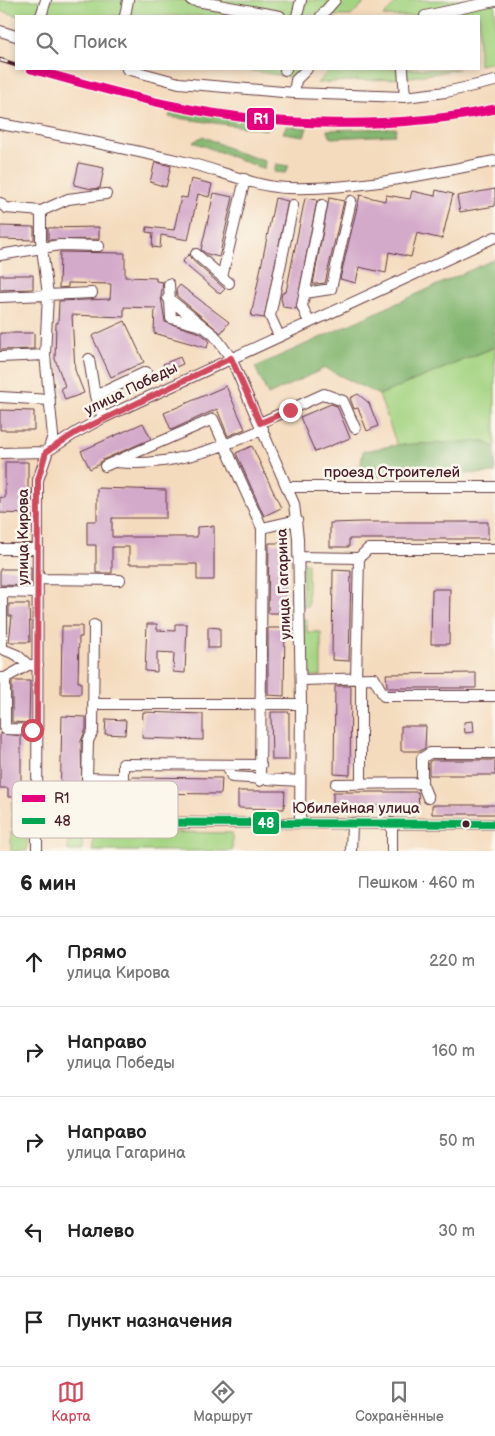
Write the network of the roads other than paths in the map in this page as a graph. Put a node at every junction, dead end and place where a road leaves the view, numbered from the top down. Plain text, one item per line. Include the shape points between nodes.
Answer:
1 (46, 0) edge
2 (128, 0) edge
3 (191, 0) edge
4 (301, 0) edge
5 (335, 0) edge
6 (495, 1) edge
7 (217, 2) edge
8 (474, 3) edge
9 (41, 15) edge
10 (125, 15) edge
11 (214, 15) edge
12 (276, 15) edge
13 (297, 15) edge
14 (321, 15) edge
15 (429, 15) edge
16 (0, 31) edge
17 (15, 36) edge
18 (131, 70) edge
19 (306, 70) edge
20 (404, 70) edge
21 (495, 81) edge
22 (294, 93) junction
23 (405, 97) junction
24 (0, 124) edge
25 (495, 161) edge
26 (245, 179) junction
27 (106, 194) dead end
28 (351, 201) dead end
29 (0, 203) edge
30 (293, 205) dead end
31 (322, 205) dead end
32 (41, 211) junction
33 (495, 237) edge
34 (99, 246) dead end
35 (42, 248) junction
36 (0, 254) edge
37 (196, 254) dead end
38 (169, 284) dead end
39 (92, 293) dead end
40 (305, 293) junction
41 (48, 295) junction
42 (0, 297) edge
43 (309, 322) junction
44 (279, 336) junction
45 (45, 355) junction
46 (0, 357) edge
47 (231, 358) junction
48 (89, 359) dead end
49 (146, 372) dead end
50 (94, 396) junction
51 (0, 397) edge
52 (50, 400) junction
53 (103, 418) junction
54 (261, 426) junction
55 (355, 428) dead end
56 (164, 441) junction
57 (226, 446) junction
58 (46, 452) junction
59 (0, 453) edge
60 (172, 458) junction
61 (115, 462) junction
62 (105, 466) dead end
63 (495, 486) edge
64 (288, 487) junction
65 (297, 520) junction
66 (262, 528) junction
67 (0, 549) edge
68 (495, 549) edge
69 (38, 550) junction
70 (299, 558) junction
71 (359, 558) junction
72 (38, 579) junction
73 (120, 580) dead end
74 (1, 592) edge
75 (38, 593) junction
76 (94, 625) dead end
77 (1, 648) edge
78 (33, 665) junction
79 (3, 678) edge
80 (359, 679) junction
81 (301, 680) junction
82 (495, 696) edge
83 (93, 704) junction
84 (261, 704) junction
85 (302, 704) junction
86 (37, 730) junction
87 (495, 753) edge
88 (227, 765) junction
89 (261, 765) junction
90 (37, 781) edge
91 (260, 781) junction
92 (300, 782) junction
93 (422, 783) junction
94 (336, 784) dead end
95 (361, 784) junction
96 (428, 798) dead end
97 (178, 823) edge
98 (300, 823) junction
99 (352, 823) junction
100 (392, 824) junction
101 (495, 824) edge
102 (37, 838) edge
103 (37, 851) edge
104 (351, 851) edge
105 (392, 851) edge

1 - 9 street
2 - 10 street
3 - 7 street
4 - 13 street
5 - 14 street
6 - 8 street
7 - 11 street
7 - 12 street
8 - 15 street
16 - 17 street
18 - 22 street via 179,83
19 - 22 street via 296,80
20 - 23 street
21 - 23 street
22 - 23 street
24 - 26 street via 191,164
25 - 26 street via 344,185 287,188
26 - 37 street via 226,280
27 - 32 street via 68,199
28 - 40 street via 331,289
29 - 32 street via 6,208
30 - 44 street via 270,316
31 - 40 street
32 - 35 street, улица Кирова
33 - 43 street, улица Победы
34 - 35 street
35 - 36 street
35 - 41 street, улица Кирова
38 - 47 street, улица Гагарина via 168,298 205,326
39 - 41 street
40 - 43 street via 302,306
41 - 42 street
41 - 45 street, улица Кирова
43 - 44 street, улица Победы
44 - 47 street, улица Победы
45 - 46 street
45 - 52 street, улица Кирова
47 - 53 street, улица Победы
47 - 54 street, улица Гагарина
48 - 50 street
49 - 50 street
50 - 53 street
51 - 52 street
52 - 58 street, улица Кирова via 53,436
53 - 58 street, улица Победы
54 - 55 street via 324,394 343,401
54 - 57 street
54 - 64 street, улица Гагарина
56 - 57 street via 213,419
56 - 60 street
56 - 61 street
57 - 60 street
57 - 66 street
58 - 59 street
58 - 69 street, улица Кирова via 38,480
60 - 61 street via 133,464
61 - 62 street
63 - 64 street, проезд Строителей
64 - 65 street, улица Гагарина
65 - 66 street
65 - 70 street, улица Гагарина
66 - 84 street
67 - 69 street
68 - 71 street via 368,549
69 - 72 street, улица Кирова
70 - 71 street
70 - 81 street, улица Гагарина
71 - 80 street
72 - 73 street
72 - 75 street, улица Кирова
74 - 75 street
74 - 77 street
75 - 78 street, улица Кирова
76 - 83 street
77 - 78 street
78 - 79 street
78 - 86 street, улица Кирова
79 - 86 street via 5,729
80 - 81 street
80 - 82 street via 374,678 384,696
80 - 95 street
81 - 85 street, улица Гагарина
83 - 84 street
83 - 88 street via 87,778 123,779 123,764
84 - 85 street
84 - 89 street
85 - 92 street, улица Гагарина
86 - 90 street, улица Кирова
87 - 93 street via 430,753 422,758
88 - 89 street
88 - 91 street via 232,777
89 - 91 street
91 - 92 street
92 - 98 street, улица Гагарина
93 - 95 street
93 - 96 street
94 - 95 street
97 - 98 street, Юбилейная улица
98 - 99 street, Юбилейная улица
99 - 100 street, Юбилейная улица
99 - 104 street
100 - 101 street, Юбилейная улица
100 - 105 street
102 - 103 street, улица Кирова

